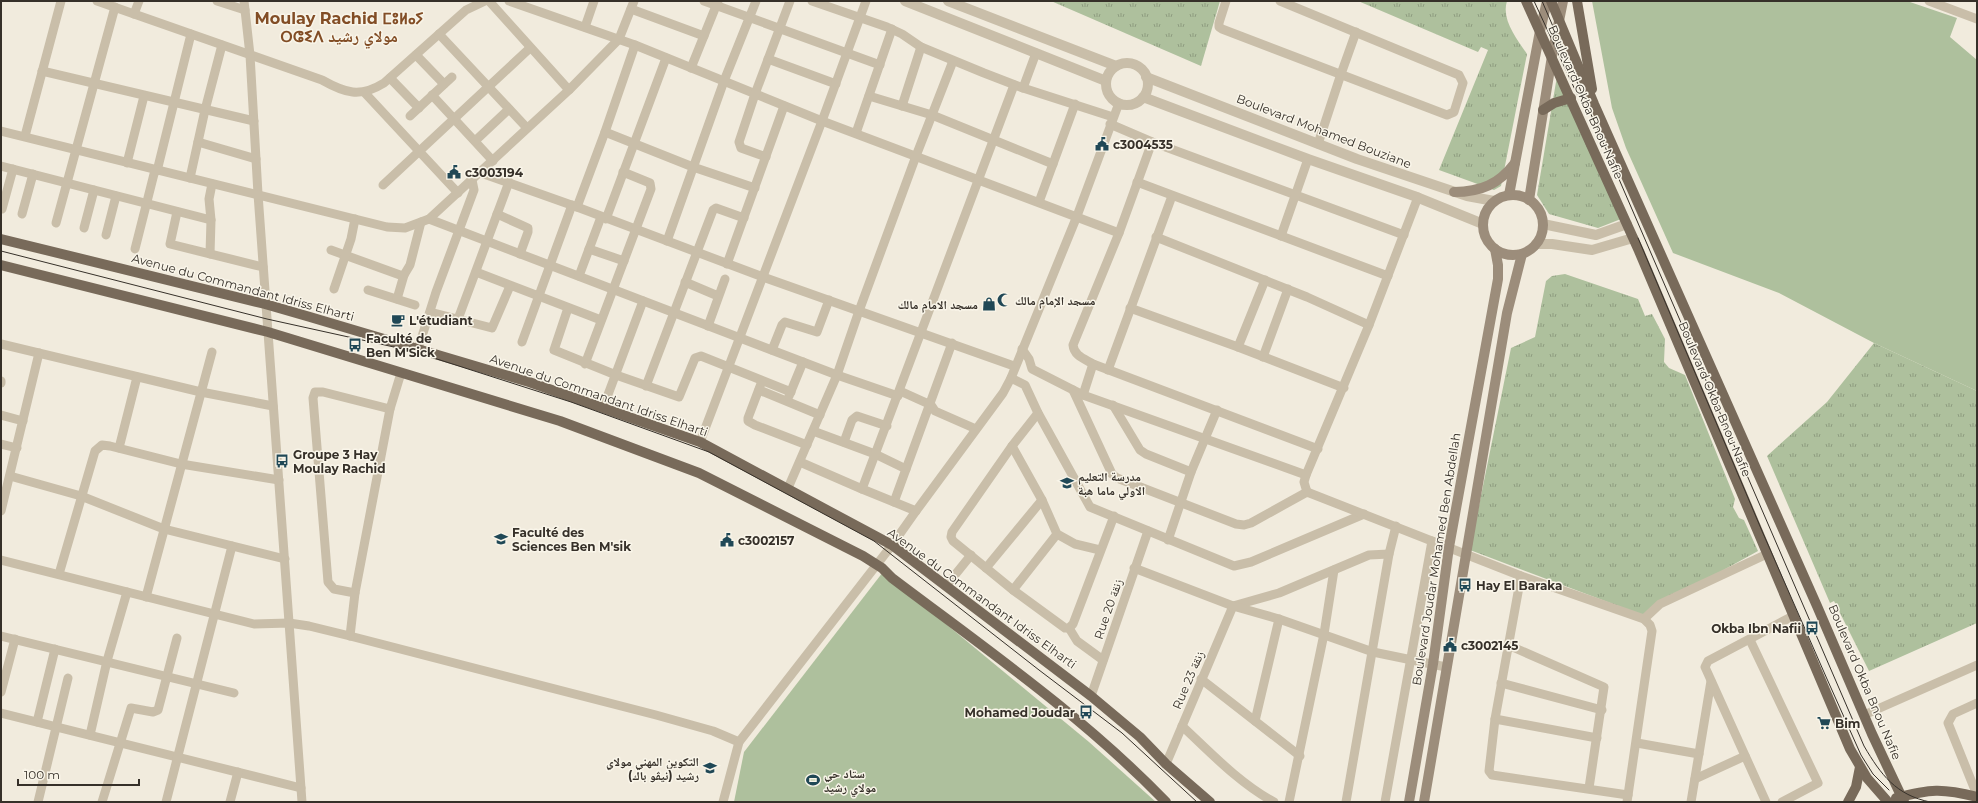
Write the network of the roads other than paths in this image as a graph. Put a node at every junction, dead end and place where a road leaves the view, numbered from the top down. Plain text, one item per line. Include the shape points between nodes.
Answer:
1 (61, 1) edge
2 (97, 1) edge
3 (139, 1) edge
4 (217, 1) edge
5 (489, 1) edge
6 (509, 1) edge
7 (594, 1) edge
8 (704, 1) edge
9 (756, 1) edge
10 (790, 1) edge
11 (812, 1) edge
12 (866, 1) edge
13 (904, 1) edge
14 (948, 1) edge
15 (1226, 1) edge
16 (1280, 1) edge
17 (1526, 1) edge
18 (1547, 1) edge
19 (1551, 1) edge
20 (1562, 1) edge
21 (1577, 1) edge
22 (1929, 1) edge
23 (480, 2) edge
24 (717, 3) edge
25 (632, 5) edge
26 (244, 6) edge
27 (115, 7) junction
28 (134, 14) junction
29 (750, 17) junction
30 (860, 18) junction
31 (1977, 19) edge
32 (1559, 21) junction
33 (585, 27) junction
34 (780, 29) junction
35 (892, 29) junction
36 (1540, 30) junction
37 (1356, 32) junction
38 (191, 34) junction
39 (439, 34) junction
40 (704, 36) junction
41 (619, 39) junction
42 (222, 45) junction
43 (635, 45) junction
44 (921, 47) junction
45 (530, 48) junction
46 (847, 52) junction
47 (1036, 53) junction
48 (250, 55) junction
49 (416, 55) junction
50 (1552, 56) junction
51 (666, 58) junction
52 (768, 59) junction
53 (954, 61) junction
54 (880, 64) junction
55 (1116, 66) junction
56 (691, 68) junction
57 (42, 71) junction
58 (1340, 74) junction
59 (452, 77) dead end
60 (1146, 77) junction
61 (390, 78) junction
62 (724, 81) junction
63 (1106, 81) junction
64 (94, 84) junction
65 (444, 84) junction
66 (836, 84) junction
67 (1014, 84) junction
68 (489, 87) junction
69 (1024, 88) junction
70 (569, 90) junction
71 (364, 92) junction
72 (755, 94) junction
73 (432, 95) junction
74 (144, 96) junction
75 (869, 96) junction
76 (1144, 96) junction
77 (1571, 98) junction
78 (1119, 103) junction
79 (174, 104) junction
80 (1075, 104) junction
81 (1594, 104) junction
82 (784, 106) junction
83 (902, 106) junction
84 (419, 108) junction
85 (509, 109) junction
86 (205, 110) junction
87 (1543, 110) junction
88 (932, 115) junction
89 (410, 116) dead end
90 (454, 118) junction
91 (1112, 120) junction
92 (254, 121) junction
93 (822, 121) junction
94 (527, 128) junction
95 (1, 131) edge
96 (605, 132) junction
97 (856, 134) junction
98 (25, 136) junction
99 (993, 140) junction
100 (475, 141) junction
101 (198, 142) junction
102 (1152, 142) junction
103 (633, 143) junction
104 (1318, 144) junction
105 (76, 149) junction
106 (419, 151) junction
107 (916, 156) junction
108 (766, 157) junction
109 (256, 159) junction
110 (1308, 159) junction
111 (493, 161) junction
112 (1516, 161) junction
113 (127, 163) junction
114 (1053, 164) junction
115 (1, 166) edge
116 (694, 168) junction
117 (12, 169) junction
118 (156, 171) junction
119 (623, 172) junction
120 (481, 173) junction
121 (33, 174) junction
122 (190, 178) junction
123 (978, 179) junction
124 (472, 180) junction
125 (509, 182) junction
126 (1137, 182) junction
127 (66, 183) junction
128 (212, 184) junction
129 (383, 185) dead end
130 (755, 188) junction
131 (94, 190) junction
132 (1454, 192) junction
133 (458, 193) junction
134 (258, 194) junction
135 (1295, 195) junction
136 (1509, 195) junction
137 (116, 196) junction
138 (1172, 196) junction
139 (1418, 197) junction
140 (1529, 200) junction
141 (1494, 201) junction
142 (1039, 202) junction
143 (147, 204) junction
144 (574, 206) junction
145 (2, 209) dead end
146 (177, 212) junction
147 (22, 214) dead end
148 (497, 214) junction
149 (1077, 216) junction
150 (604, 218) junction
151 (744, 218) junction
152 (355, 219) junction
153 (211, 220) junction
154 (425, 221) junction
155 (56, 223) dead end
156 (1483, 224) junction
157 (1543, 224) junction
158 (1627, 224) junction
159 (84, 228) dead end
160 (636, 230) junction
161 (458, 231) junction
162 (1119, 233) junction
163 (106, 235) dead end
164 (1404, 235) junction
165 (1281, 236) junction
166 (1156, 237) junction
167 (1633, 238) junction
168 (1, 239) edge
169 (487, 242) junction
170 (666, 242) junction
171 (1536, 244) junction
172 (135, 249) dead end
173 (589, 249) junction
174 (1495, 249) junction
175 (331, 250) dead end
176 (696, 252) junction
177 (210, 254) junction
178 (520, 254) junction
179 (1522, 254) junction
180 (345, 255) junction
181 (624, 261) junction
182 (727, 264) junction
183 (1, 265) edge
184 (549, 265) junction
185 (263, 267) junction
186 (476, 272) junction
187 (404, 275) junction
188 (578, 276) junction
189 (1388, 276) junction
190 (763, 277) junction
191 (725, 279) dead end
192 (1265, 280) junction
193 (685, 282) junction
194 (510, 286) junction
195 (334, 289) dead end
196 (612, 289) junction
197 (1288, 289) junction
198 (368, 290) dead end
199 (718, 296) junction
200 (538, 297) junction
201 (397, 299) junction
202 (829, 300) junction
203 (644, 301) junction
204 (266, 304) junction
205 (415, 306) dead end
206 (568, 308) junction
207 (1130, 308) junction
208 (859, 311) junction
209 (430, 312) junction
210 (674, 312) junction
211 (458, 319) junction
212 (601, 320) junction
213 (1369, 325) junction
214 (708, 326) junction
215 (268, 332) junction
216 (922, 333) junction
217 (740, 338) junction
218 (522, 342) dead end
219 (952, 343) junction
220 (1, 344) edge
221 (1238, 347) junction
222 (418, 349) junction
223 (1022, 349) junction
224 (772, 350) junction
225 (212, 352) dead end
226 (39, 353) junction
227 (1264, 357) junction
228 (803, 362) junction
229 (585, 364) junction
230 (1093, 364) junction
231 (1014, 366) junction
232 (728, 368) junction
233 (1032, 369) junction
234 (1108, 370) junction
235 (401, 372) junction
236 (616, 375) junction
237 (837, 375) junction
238 (137, 377) junction
239 (1011, 378) junction
240 (762, 381) junction
241 (1025, 385) junction
242 (646, 386) junction
243 (1344, 388) junction
244 (759, 390) junction
245 (1073, 390) junction
246 (201, 392) junction
247 (791, 392) junction
248 (899, 394) junction
249 (1083, 395) junction
250 (787, 402) junction
251 (931, 405) junction
252 (1113, 405) junction
253 (273, 406) junction
254 (603, 408) junction
255 (390, 409) junction
256 (1217, 410) junction
257 (1038, 413) junction
258 (1, 415) edge
259 (820, 415) junction
260 (23, 421) junction
261 (886, 426) junction
262 (976, 429) junction
263 (813, 431) junction
264 (1204, 438) junction
265 (700, 442) junction
266 (844, 442) junction
267 (1, 444) edge
268 (807, 445) junction
269 (1012, 446) junction
270 (17, 448) junction
271 (119, 448) junction
272 (1318, 449) junction
273 (875, 454) junction
274 (800, 462) junction
275 (181, 464) junction
276 (906, 469) junction
277 (1191, 472) junction
278 (1306, 475) junction
279 (10, 476) junction
280 (278, 480) junction
281 (788, 488) junction
282 (862, 489) junction
283 (1307, 492) junction
284 (81, 496) junction
285 (1042, 500) junction
286 (1180, 501) junction
287 (894, 502) junction
288 (916, 511) junction
289 (1, 512) edge
290 (1364, 514) junction
291 (1114, 516) junction
292 (1396, 526) junction
293 (164, 529) junction
294 (1148, 531) junction
295 (1058, 534) junction
296 (1168, 540) junction
297 (1432, 541) junction
298 (892, 545) junction
299 (232, 546) junction
300 (1448, 547) junction
301 (1100, 550) junction
302 (1389, 554) junction
303 (1465, 554) junction
304 (1767, 554) junction
305 (971, 555) junction
306 (284, 559) junction
307 (1, 560) edge
308 (876, 565) junction
309 (986, 568) junction
310 (1134, 568) junction
311 (1334, 570) junction
312 (59, 574) junction
313 (1521, 576) junction
314 (946, 586) junction
315 (1013, 590) junction
316 (127, 592) junction
317 (355, 594) junction
318 (146, 597) junction
319 (1232, 606) junction
320 (214, 614) junction
321 (1793, 616) junction
322 (1279, 619) junction
323 (1644, 619) junction
324 (289, 623) junction
325 (1069, 628) junction
326 (1324, 634) junction
327 (1, 636) edge
328 (350, 636) junction
329 (177, 638) dead end
330 (15, 639) junction
331 (1750, 640) junction
332 (1508, 645) junction
333 (55, 648) junction
334 (1373, 652) junction
335 (1410, 659) junction
336 (1103, 660) junction
337 (107, 661) junction
338 (1432, 664) junction
339 (1977, 665) edge
340 (1446, 667) junction
341 (166, 676) junction
342 (68, 678) dead end
343 (1201, 679) junction
344 (1711, 681) junction
345 (196, 683) junction
346 (1501, 683) junction
347 (1, 692) edge
348 (234, 693) dead end
349 (1091, 696) junction
350 (1977, 703) edge
351 (1602, 710) junction
352 (1, 713) edge
353 (1864, 715) junction
354 (1495, 719) junction
355 (1255, 721) junction
356 (36, 722) junction
357 (55, 726) junction
358 (1182, 726) junction
359 (90, 735) junction
360 (1597, 738) junction
361 (739, 742) junction
362 (119, 743) junction
363 (1637, 743) junction
364 (1698, 754) junction
365 (1300, 756) junction
366 (1745, 756) junction
367 (177, 757) junction
368 (1166, 764) junction
369 (1860, 767) junction
370 (238, 772) junction
371 (1892, 777) junction
372 (1695, 779) junction
373 (301, 788) junction
374 (1589, 788) junction
375 (1921, 791) junction
376 (1977, 796) edge
377 (1628, 798) edge
378 (1903, 799) edge
379 (1886, 801) edge
380 (38, 802) edge
381 (102, 802) edge
382 (166, 802) edge
383 (230, 802) edge
384 (302, 802) edge
385 (723, 802) edge
386 (1166, 802) edge
387 (1210, 802) edge
388 (1274, 802) edge
389 (1289, 802) edge
390 (1346, 802) edge
391 (1385, 802) edge
392 (1409, 802) edge
393 (1424, 802) edge
394 (1691, 802) edge
395 (1766, 802) edge
396 (1782, 802) edge
397 (1848, 802) edge

1 - 57 street
2 - 27 street
3 - 28 street
4 - 26 street
5 - 45 street
6 - 33 street
7 - 33 street
8 - 24 street
9 - 29 street
10 - 34 street
11 - 30 street
12 - 30 street
13 - 47 street
14 - 55 street
15 - 58 street via 1219,23 1222,29
16 - 37 street
17 - 36 main road, Boulevard Okba Bnou Nafie
18 - 36 main road
19 - 32 main road, Boulevard Okba Bnou Nafie
20 - 32 main road
21 - 81 main road
22 - 31 street
23 - 39 street via 466,10
24 - 29 street
24 - 40 street
25 - 40 street
25 - 41 street
26 - 48 street
27 - 28 street
27 - 64 street
28 - 38 street
29 - 34 street
29 - 62 street
30 - 35 street
30 - 46 street
32 - 50 main road
32 - 81 main road, Boulevard Okba Bnou Nafie
33 - 41 street
34 - 46 street
34 - 52 street
35 - 44 street
35 - 54 street
36 - 50 main road, Boulevard Okba Bnou Nafie
36 - 112 main road
37 - 58 street
37 - 58 street via 1460,75 1463,83 1454,112 1447,115
38 - 42 street
38 - 79 street
39 - 49 street
39 - 68 street
40 - 56 street
41 - 43 street
41 - 70 street
42 - 48 street
42 - 86 street
43 - 51 street
43 - 96 street
44 - 53 street
44 - 83 street
45 - 68 street
45 - 70 street
46 - 54 street
46 - 66 street
47 - 63 street
47 - 69 street
48 - 71 street via 322,80 341,91
48 - 92 street
49 - 61 street
49 - 65 street
50 - 77 main road, Boulevard Okba Bnou Nafie
50 - 87 main road
51 - 56 street
51 - 103 street
52 - 66 street
52 - 72 street
53 - 67 street
53 - 88 street
54 - 75 street
55 - 60 street via 1127,63 1137,66
55 - 63 street
56 - 62 street
57 - 64 street
57 - 98 street
58 - 104 street
59 - 65 street
60 - 76 street via 1147,90
60 - 104 street, Boulevard Mohamed Bouziane
61 - 71 street via 376,88
61 - 84 street
62 - 72 street
62 - 116 street
63 - 78 street via 1108,94
64 - 74 street
64 - 105 street
65 - 73 street
66 - 93 street
67 - 69 street
67 - 99 street
68 - 85 street
68 - 90 street
69 - 80 street
70 - 94 street
71 - 106 street
72 - 82 street
72 - 108 street via 739,145
73 - 84 street
73 - 90 street
74 - 79 street
74 - 113 street
75 - 83 street
75 - 97 street
76 - 78 street via 1132,104
76 - 110 street
77 - 87 main road via 1554,102
77 - 158 main road, Boulevard Okba Bnou Nafie
78 - 91 street
79 - 86 street
79 - 118 street
80 - 91 street
80 - 114 street
81 - 353 main road, Boulevard Okba Bnou Nafie
82 - 93 street
82 - 108 street
83 - 88 street
84 - 89 street
85 - 94 street
85 - 100 street
86 - 92 street
86 - 101 street
87 - 140 main road
88 - 99 street
88 - 107 street
90 - 100 street
90 - 106 street
91 - 102 street
91 - 149 street
92 - 109 street
93 - 97 street
93 - 190 street
94 - 111 street
95 - 98 street
96 - 103 street
96 - 144 street
97 - 107 street
98 - 105 street
99 - 114 street
99 - 123 street
100 - 111 street
101 - 109 street
101 - 122 street
102 - 126 street
102 - 135 street
103 - 116 street
103 - 119 street
104 - 132 street, Boulevard Mohamed Bouziane
105 - 113 street
105 - 127 street
106 - 129 street
106 - 133 street
107 - 123 street
107 - 208 street
108 - 130 street
109 - 134 street
110 - 135 street
110 - 139 street
111 - 120 street
112 - 132 main road via 1507,173 1490,186 1469,192
112 - 136 main road
113 - 118 street
114 - 142 street
115 - 117 street
116 - 130 street
116 - 170 street
117 - 121 street
117 - 145 street
118 - 122 street
118 - 143 street
119 - 150 street
119 - 160 street via 650,183 651,186
120 - 124 street
120 - 125 street
121 - 127 street
121 - 147 street
122 - 128 street
123 - 142 street
123 - 216 street
124 - 133 street
124 - 161 street via 474,190
125 - 144 street
125 - 148 street
126 - 138 street
126 - 162 street
127 - 131 street
127 - 155 street
128 - 134 street
128 - 153 street via 209,199
130 - 151 street
131 - 137 street
131 - 159 street
132 - 141 street, Boulevard Mohamed Bouziane
133 - 154 street
134 - 152 street
134 - 185 street
135 - 164 street
135 - 165 street
136 - 140 main road
136 - 141 main road
137 - 143 street
137 - 163 street
138 - 165 street
138 - 166 street
139 - 156 street
139 - 164 street
140 - 157 main road via 1540,213
141 - 156 main road via 1485,213
142 - 149 street
143 - 146 street
143 - 172 street
144 - 150 street
144 - 184 street
146 - 153 street
146 - 177 street via 170,244
148 - 169 street
148 - 178 street via 528,228
149 - 162 street
149 - 223 street
150 - 160 street
150 - 173 street
151 - 176 street via 714,209
151 - 182 street
152 - 154 street via 387,227 405,228
152 - 180 street
153 - 177 street
154 - 161 street
154 - 187 street
156 - 174 main road via 1488,241
157 - 158 street via 1596,235
157 - 171 main road
158 - 167 main road, Boulevard Okba Bnou Nafie
160 - 170 street
160 - 181 street
161 - 169 street
161 - 209 street
162 - 230 street via 1073,345 1075,353
164 - 189 street
165 - 189 street
166 - 192 street
166 - 207 street
167 - 171 street via 1592,250
167 - 304 main road, Boulevard Okba Bnou Nafie
168 - 204 main road, Avenue du Commandant Idriss Elharti
169 - 178 street
169 - 186 street
170 - 176 street
171 - 179 main road
173 - 181 street
173 - 188 street
174 - 179 main road via 1508,255
174 - 300 main road, Boulevard Joudar Mohamed Ben Abdellah via 1498,279
175 - 180 street
176 - 182 street
176 - 193 street
177 - 185 street
178 - 184 street
179 - 303 main road via 1507,313
180 - 187 street via 400,276
180 - 195 street
181 - 196 street
182 - 190 street
183 - 215 main road
184 - 188 street
184 - 200 street
185 - 204 street
186 - 194 street
186 - 211 street
187 - 201 street
188 - 196 street
189 - 213 street
190 - 202 street
190 - 217 street
191 - 199 street
192 - 197 street
192 - 221 street
193 - 199 street
193 - 210 street
194 - 200 street
194 - 211 street via 492,328
196 - 203 street
196 - 212 street
197 - 213 street
197 - 227 street
198 - 201 street
199 - 214 street
200 - 206 street
200 - 218 street
201 - 205 street
202 - 208 street
202 - 224 street via 816,332 785,322
203 - 210 street
203 - 236 street
204 - 215 street
204 - 222 main road, Avenue du Commandant Idriss Elharti
206 - 212 street
206 - 229 street via 554,350
207 - 221 street
207 - 234 street
208 - 216 street
208 - 237 street
209 - 211 street
209 - 222 street
210 - 214 street
210 - 242 street
212 - 229 street
213 - 243 street
214 - 217 street
215 - 235 main road
215 - 253 street
216 - 219 street
216 - 248 street
217 - 224 street
217 - 232 street
219 - 231 street
219 - 251 street
220 - 226 street
221 - 227 street
222 - 254 main road, Avenue du Commandant Idriss Elharti via 529,382
223 - 231 street
223 - 233 street
224 - 228 street
225 - 246 street
226 - 238 street
226 - 260 street
227 - 243 street
228 - 237 street
228 - 247 street
229 - 236 street
230 - 234 street
230 - 249 street
231 - 239 street
232 - 240 street
232 - 242 street via 698,356 679,397
232 - 265 street
233 - 241 street
233 - 245 street
234 - 256 street
235 - 255 street
235 - 308 main road via 560,421 699,473
236 - 242 street
236 - 254 street
237 - 248 street
237 - 259 street
238 - 246 street
238 - 271 street
239 - 241 street
239 - 262 street
240 - 244 street
240 - 247 street
241 - 257 street
243 - 272 street
244 - 250 street
244 - 268 street via 748,418 750,423
245 - 249 street
245 - 286 street via 1112,474 1124,482
246 - 253 street
246 - 275 street
247 - 250 street
248 - 251 street
248 - 261 street
249 - 252 street
250 - 259 street
251 - 262 street via 935,411
251 - 276 street
252 - 264 street
252 - 277 street via 1140,450
253 - 280 street
254 - 265 main road, Avenue du Commandant Idriss Elharti
255 - 317 street
255 - 317 street via 323,392 316,392 313,398 328,582 334,588
256 - 264 street
256 - 272 street
257 - 269 street
257 - 291 street via 1084,500 1090,507
258 - 260 street
259 - 263 street
260 - 270 street
261 - 266 street via 857,416 852,420
261 - 273 street
262 - 288 street
263 - 266 street
263 - 268 street
264 - 277 street
264 - 278 street
265 - 281 main road, Avenue du Commandant Idriss Elharti
266 - 273 street
267 - 270 street
268 - 274 street
269 - 285 street
269 - 305 street via 952,532 953,541
270 - 279 street
271 - 275 street
271 - 284 street via 102,445 95,451
272 - 278 street
273 - 276 street
273 - 282 street
274 - 281 street
274 - 282 street
275 - 280 street
275 - 293 street
276 - 287 street
277 - 286 street
278 - 283 street via 1304,482
279 - 284 street
279 - 289 street
280 - 306 street
281 - 298 main road, Avenue du Commandant Idriss Elharti
282 - 287 street
283 - 286 street via 1244,525
283 - 290 street
284 - 293 street
284 - 312 street
285 - 295 street
285 - 309 street
286 - 296 street
287 - 288 street
288 - 298 street
290 - 292 street
290 - 296 street via 1243,565 1234,566
291 - 294 street
291 - 301 street
292 - 297 street
292 - 302 street
293 - 299 street
293 - 318 street
294 - 296 street
294 - 310 street, Rue 20 زنقة
295 - 301 street via 1075,544
295 - 315 street
297 - 300 street
297 - 335 street
298 - 308 street
298 - 314 main road, Avenue du Commandant Idriss Elharti
299 - 306 street
299 - 320 street
300 - 303 street
300 - 338 main road, Boulevard Joudar Mohamed Ben Abdellah
301 - 325 street via 1073,624
302 - 311 street via 1369,556
302 - 334 street
303 - 313 street
303 - 340 main road
304 - 321 main road, Boulevard Okba Bnou Nafie
304 - 323 street via 1660,604
305 - 309 street
305 - 314 street
306 - 324 street
307 - 312 street
308 - 361 street
308 - 386 main road via 1063,708 1142,777
309 - 315 street
310 - 319 street
310 - 336 street, Rue 20 زنقة
311 - 319 street via 1278,593
311 - 326 street
312 - 316 street
313 - 323 street
313 - 332 street
314 - 349 main road, Avenue du Commandant Idriss Elharti
315 - 325 street via 1065,628
316 - 318 street
316 - 337 street
317 - 328 street
318 - 320 street
319 - 322 street
319 - 343 street, Rue 23 زنقة
320 - 324 street via 254,624
320 - 345 street
321 - 331 street
321 - 369 main road, Boulevard Okba Bnou Nafie
322 - 326 street
322 - 355 street
323 - 363 street via 1652,631
324 - 328 street
324 - 373 street
325 - 336 street via 1077,641
326 - 334 street
326 - 365 street
327 - 330 street
328 - 361 street via 656,715 713,731
329 - 341 street
330 - 333 street
330 - 347 street
331 - 344 street via 1708,661 1705,667
331 - 396 street via 1818,783
332 - 346 street
332 - 351 street via 1601,684 1605,690
333 - 337 street
333 - 356 street
334 - 335 street
334 - 390 street
335 - 338 street
335 - 391 street
336 - 349 street, Rue 20 زنقة
337 - 341 street
337 - 359 street
338 - 340 street
338 - 392 main road, Boulevard Joudar Mohamed Ben Abdellah
339 - 353 street
340 - 393 main road
341 - 345 street
341 - 362 street via 156,712 131,708
342 - 357 street
343 - 355 street
343 - 358 street, Rue 23 زنقة
344 - 364 street
344 - 366 street
345 - 348 street
345 - 367 street
346 - 351 street
346 - 354 street
349 - 368 main road, Avenue du Commandant Idriss Elharti via 1140,737
350 - 376 street via 1953,714 1948,723
351 - 360 street
352 - 356 street
353 - 371 main road, Boulevard Okba Bnou Nafie
354 - 360 street
354 - 374 street via 1489,767 1492,775
355 - 365 street
356 - 357 street
357 - 359 street
357 - 380 street
358 - 368 street, Rue 23 زنقة
358 - 388 street via 1231,772
359 - 362 street
360 - 374 street
361 - 385 street
362 - 367 street
362 - 381 street
363 - 364 street
363 - 377 street
364 - 372 street
365 - 389 street
366 - 372 street
366 - 395 street
367 - 370 street
367 - 382 street
368 - 387 main road, Avenue du Commandant Idriss Elharti
369 - 379 main road, Boulevard Okba Bnou Nafie
369 - 397 main road via 1856,787
370 - 373 street
370 - 383 street
371 - 375 main road via 1905,788
371 - 378 main road, Boulevard Okba Bnou Nafie
372 - 394 street
373 - 384 street
374 - 377 street
375 - 376 main road via 1958,792
375 - 378 main road
378 - 379 main road

